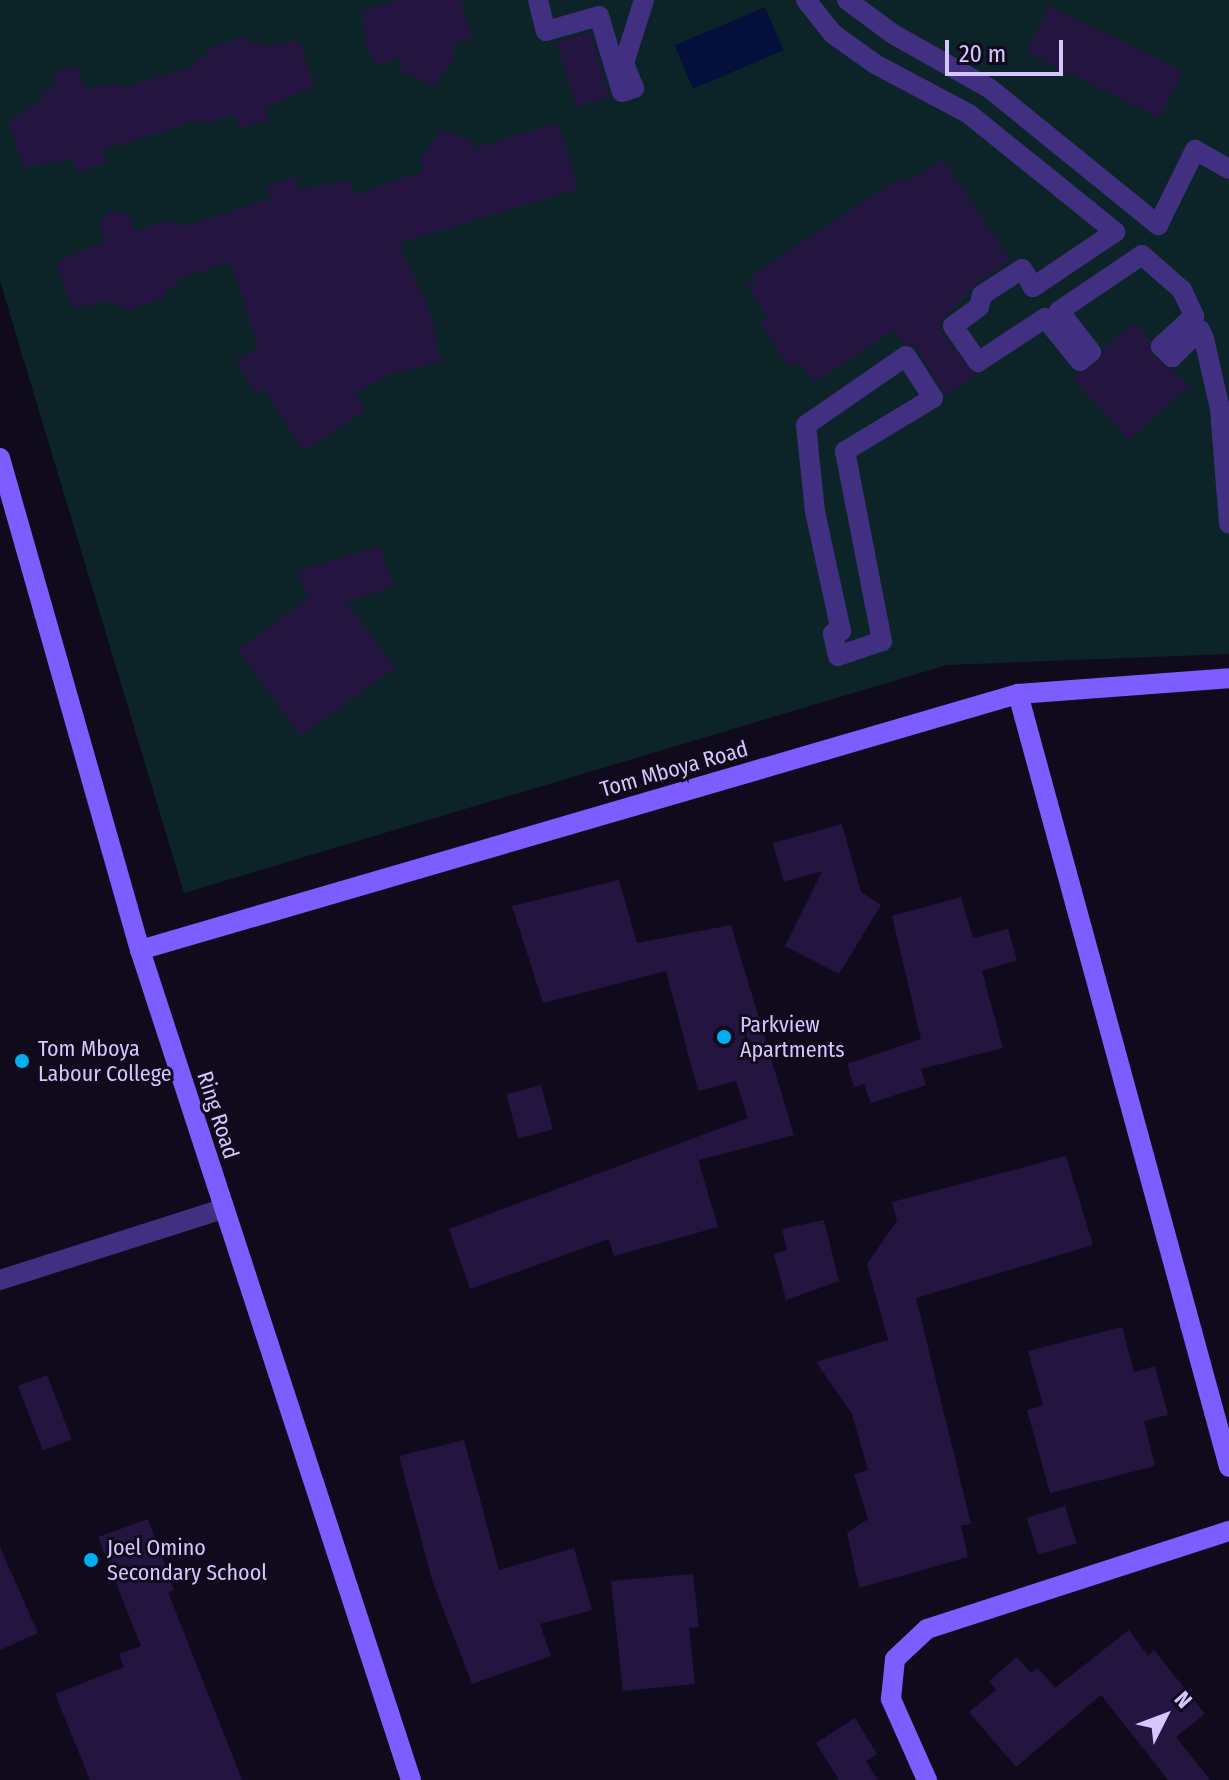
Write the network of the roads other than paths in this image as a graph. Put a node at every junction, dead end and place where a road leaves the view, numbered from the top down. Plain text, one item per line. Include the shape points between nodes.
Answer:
1 (538, 0) edge
2 (644, 0) edge
3 (806, 0) edge
4 (847, 0) edge
5 (1229, 169) edge
6 (906, 356) joint
7 (0, 458) edge
8 (1229, 524) edge
9 (1229, 678) edge
10 (1018, 694) junction
11 (140, 950) junction
12 (223, 1209) junction
13 (0, 1280) edge
14 (1229, 1467) edge
15 (1229, 1531) edge
16 (411, 1780) edge
17 (927, 1780) edge

1 - 2 street via 546,31 599,16 622,92 634,88 624,63
3 - 8 street via 833,34 875,64 969,114 1115,232 1033,287 1022,269 982,295 979,307 953,326 978,362 1045,318 1080,361 1091,352 1059,311 1142,255 1182,290 1194,316 1161,346 1172,357 1200,330 1204,339 1220,409
4 - 5 street via 893,34 989,88 1158,225 1195,150
6 - 6 street via 933,398 845,451 882,641 838,656 833,634 841,631 813,498 806,425
7 - 11 street, Ring Road
9 - 10 street, Tom Mboya Road
10 - 11 street, Tom Mboya Road
10 - 14 street
11 - 12 street, Ring Road
12 - 13 street
12 - 16 street, Ring Road
15 - 17 street via 927,1629 895,1659 891,1699

